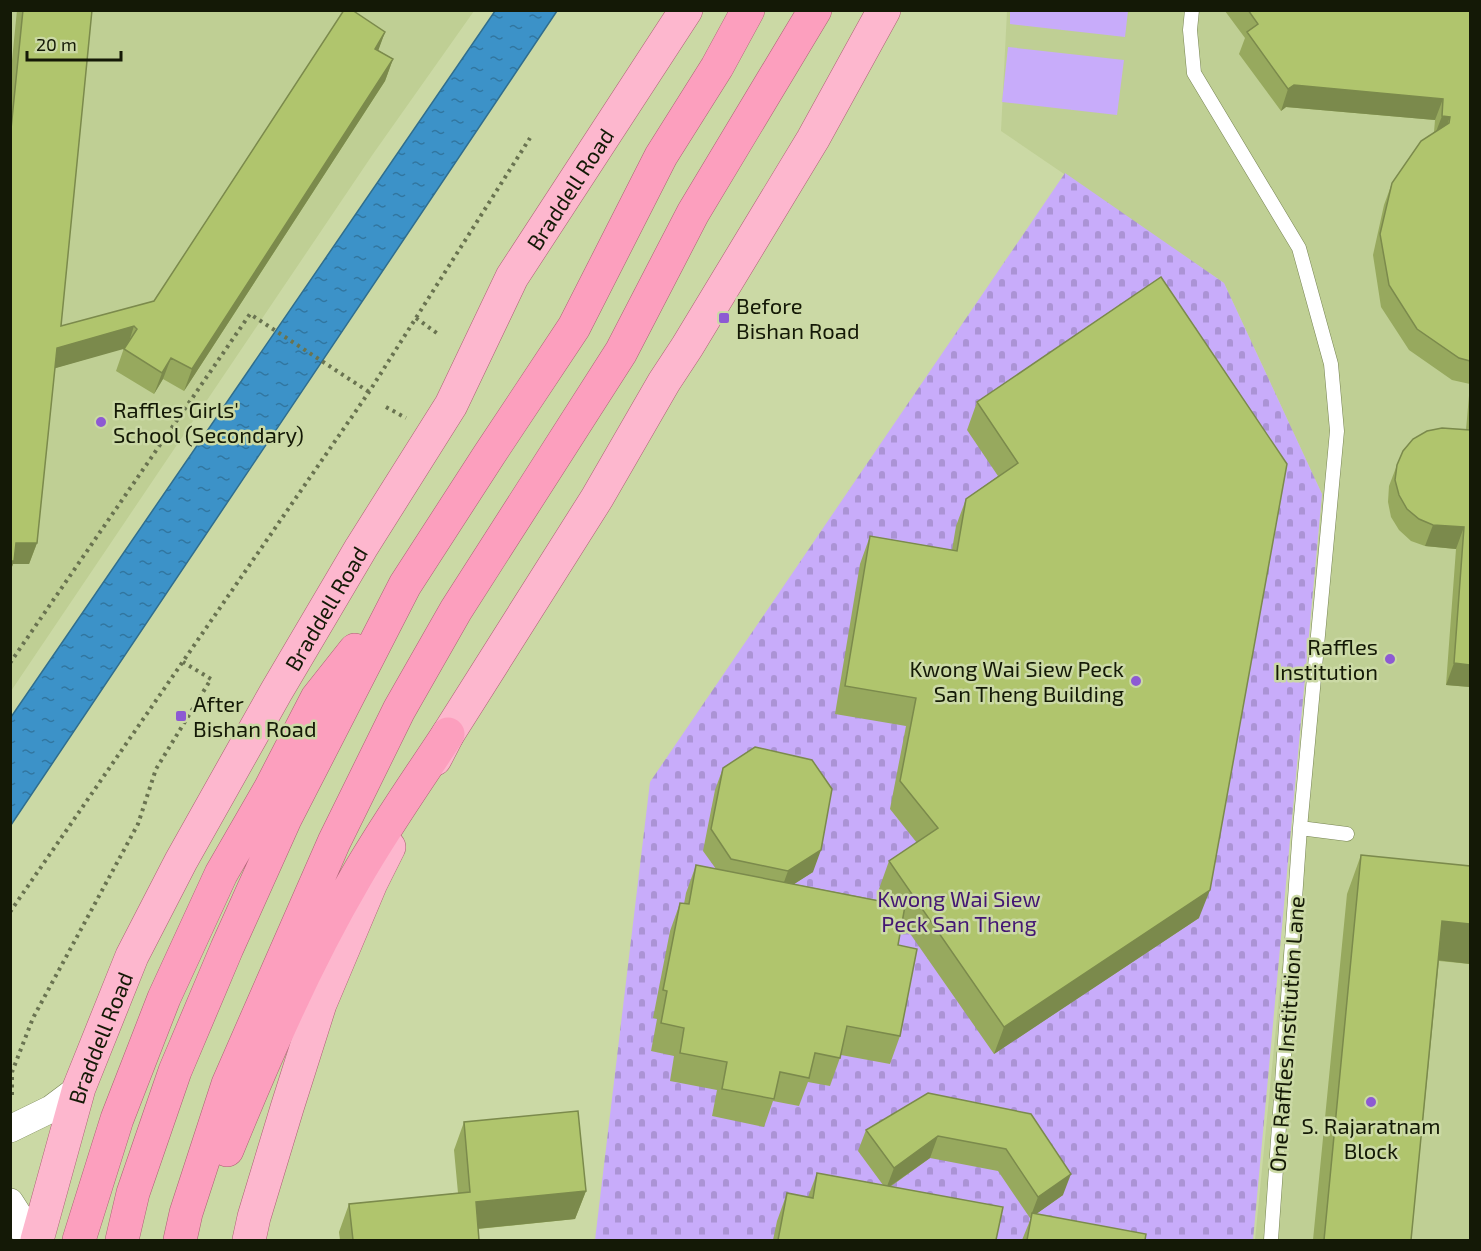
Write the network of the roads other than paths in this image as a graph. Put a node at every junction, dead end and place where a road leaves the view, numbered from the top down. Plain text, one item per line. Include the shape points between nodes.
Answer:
1 (686, 10) edge
2 (748, 10) edge
3 (815, 10) edge
4 (884, 10) edge
5 (1192, 10) edge
6 (405, 585) junction
7 (447, 734) junction
8 (1300, 828) junction
9 (1347, 834) dead end
10 (79, 1088) junction
11 (11, 1129) edge
12 (10, 1202) edge
13 (27, 1240) edge
14 (37, 1240) edge
15 (79, 1240) edge
16 (122, 1240) edge
17 (180, 1240) edge
18 (194, 1240) edge
19 (249, 1240) edge
20 (1271, 1240) edge

1 - 10 main road, Braddell Road via 512,277 451,405 276,692 132,956
2 - 6 highway via 717,68 661,156 574,327
3 - 17 highway via 693,213 621,352 456,610 399,710 334,842 228,1084
4 - 7 main road via 813,139 597,498
5 - 8 lane, One Raffles Institution Lane via 1194,73 1299,248 1331,364 1337,431
6 - 15 highway via 317,698 221,874 164,998 117,1119
6 - 16 highway via 285,819 227,948 174,1071
7 - 18 highway via 356,876 300,980 248,1099
7 - 19 main road via 371,883 320,1004
8 - 9 lane
8 - 20 lane, One Raffles Institution Lane
10 - 11 street via 51,1109
10 - 14 main road, Braddell Road
12 - 13 street

